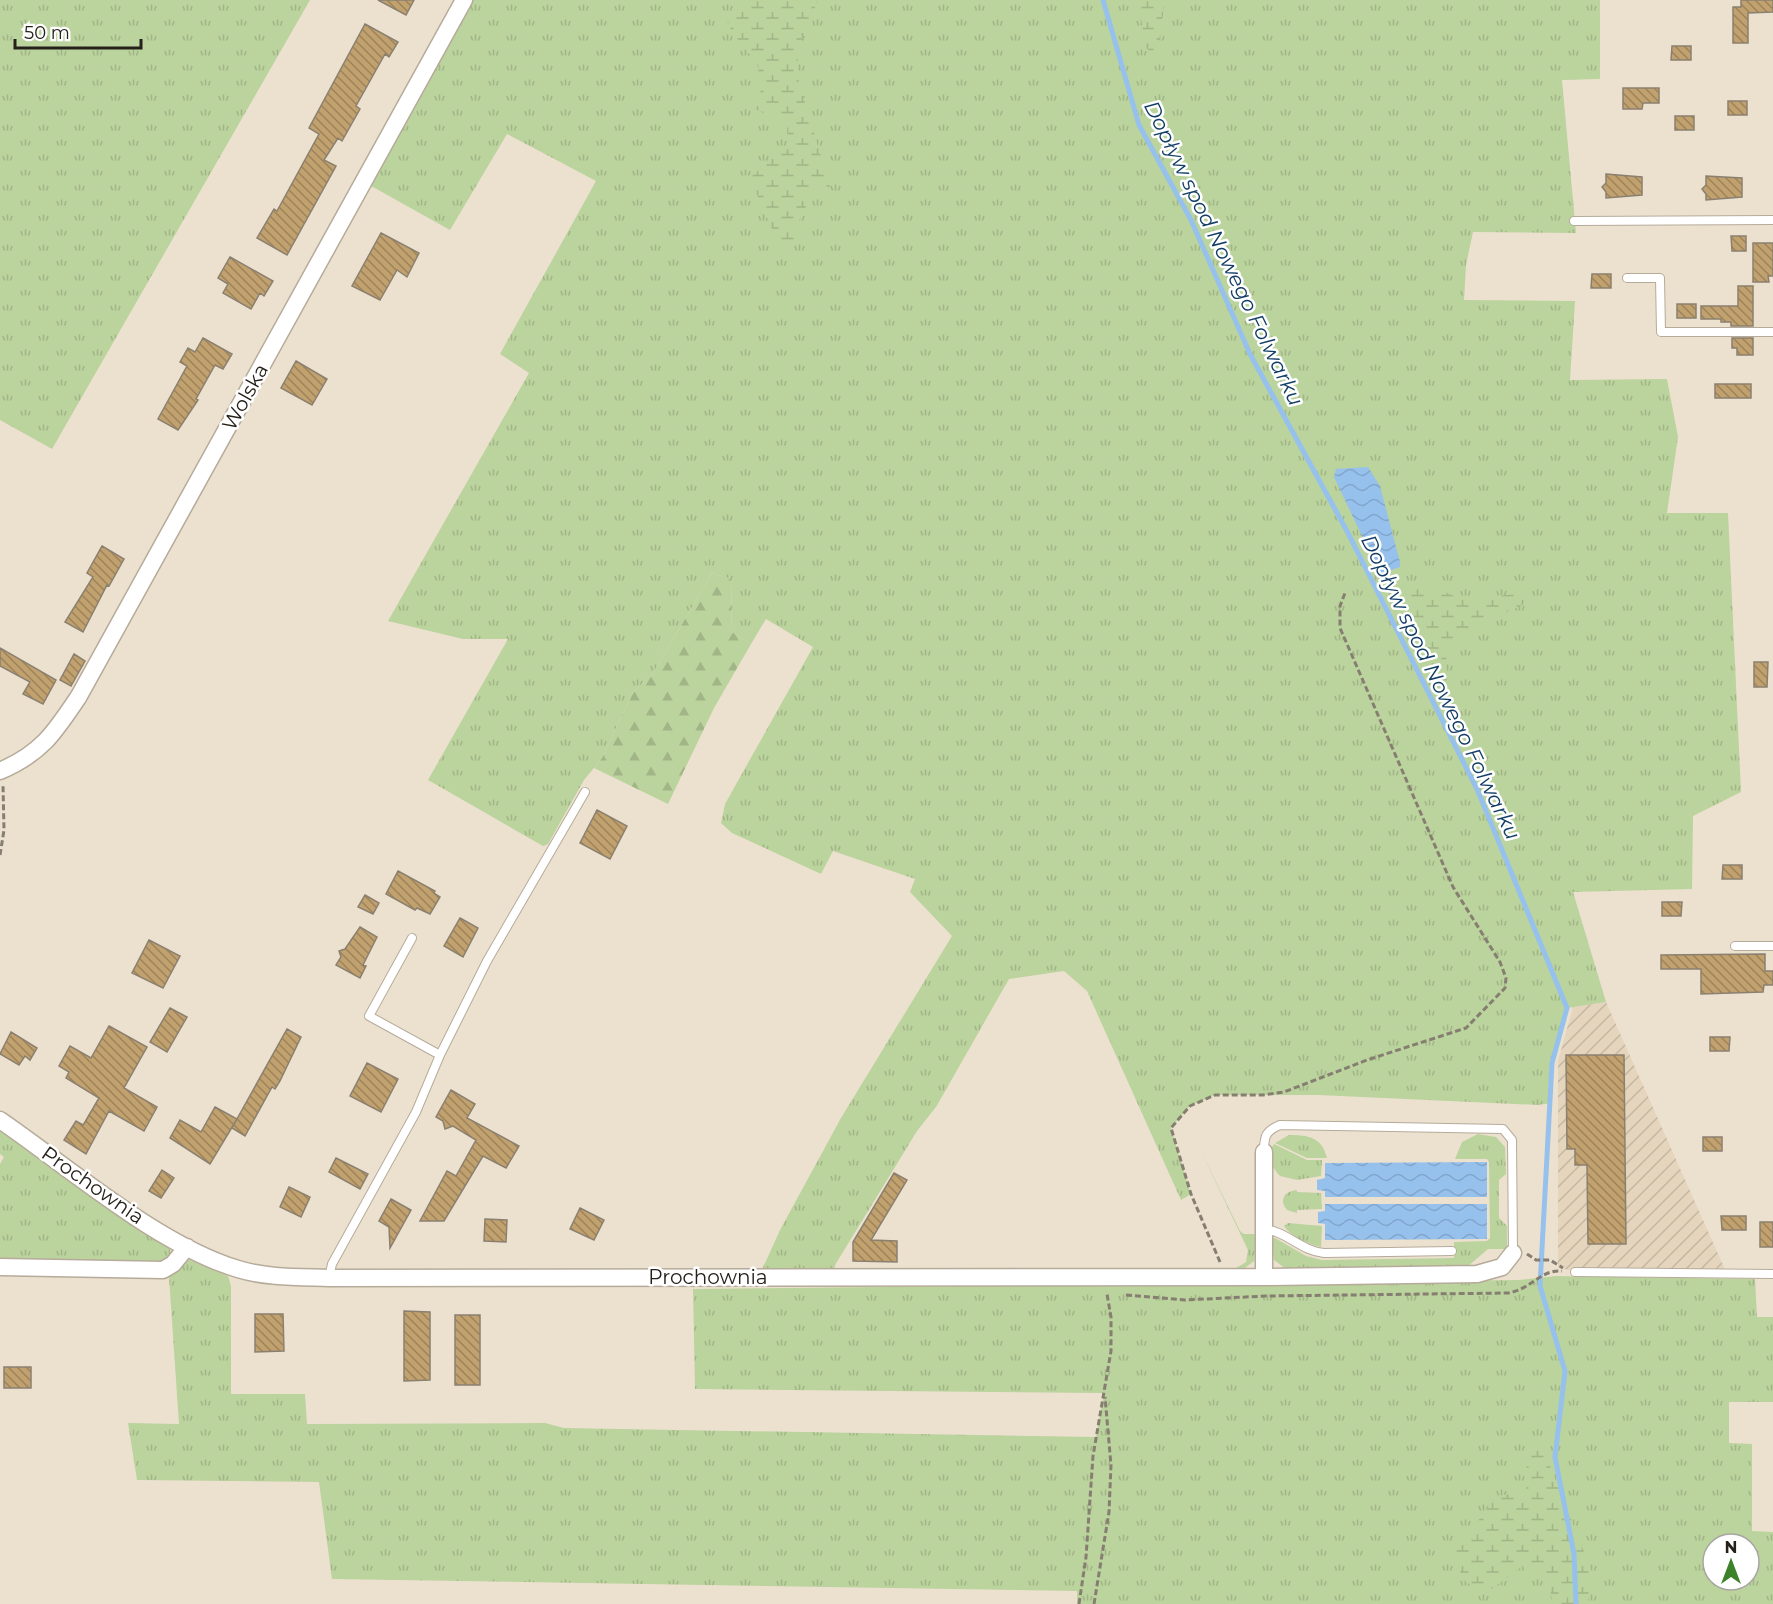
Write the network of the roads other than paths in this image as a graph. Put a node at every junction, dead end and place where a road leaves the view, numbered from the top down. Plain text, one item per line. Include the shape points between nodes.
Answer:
1 (465, 0) edge
2 (1773, 220) edge
3 (1574, 221) dead end
4 (1627, 278) dead end
5 (1773, 332) edge
6 (2, 776) edge
7 (585, 792) dead end
8 (412, 938) dead end
9 (1735, 946) dead end
10 (1773, 946) edge
11 (440, 1054) junction
12 (0, 1120) edge
13 (1264, 1152) joint
14 (1264, 1229) junction
15 (187, 1248) junction
16 (1452, 1251) dead end
17 (1514, 1253) joint
18 (0, 1267) edge
19 (1575, 1272) road end
20 (1773, 1274) edge
21 (1264, 1277) junction
22 (329, 1278) junction

1 - 6 street, Wolska via 79,696 49,740
2 - 3 lane
4 - 5 lane via 1660,278 1661,332
7 - 11 lane via 487,961
8 - 11 lane via 369,1016
9 - 10 lane
11 - 22 lane via 416,1112 332,1264
12 - 15 street, Prochownia
13 - 14 street
13 - 17 lane via 1264,1136 1280,1125 1503,1129 1512,1140
14 - 16 lane via 1309,1251 1324,1253
14 - 21 street
15 - 18 street via 163,1270
15 - 22 street, Prochownia via 241,1270
17 - 21 street, Prochownia via 1502,1268 1477,1274
19 - 20 lane
21 - 22 street, Prochownia

